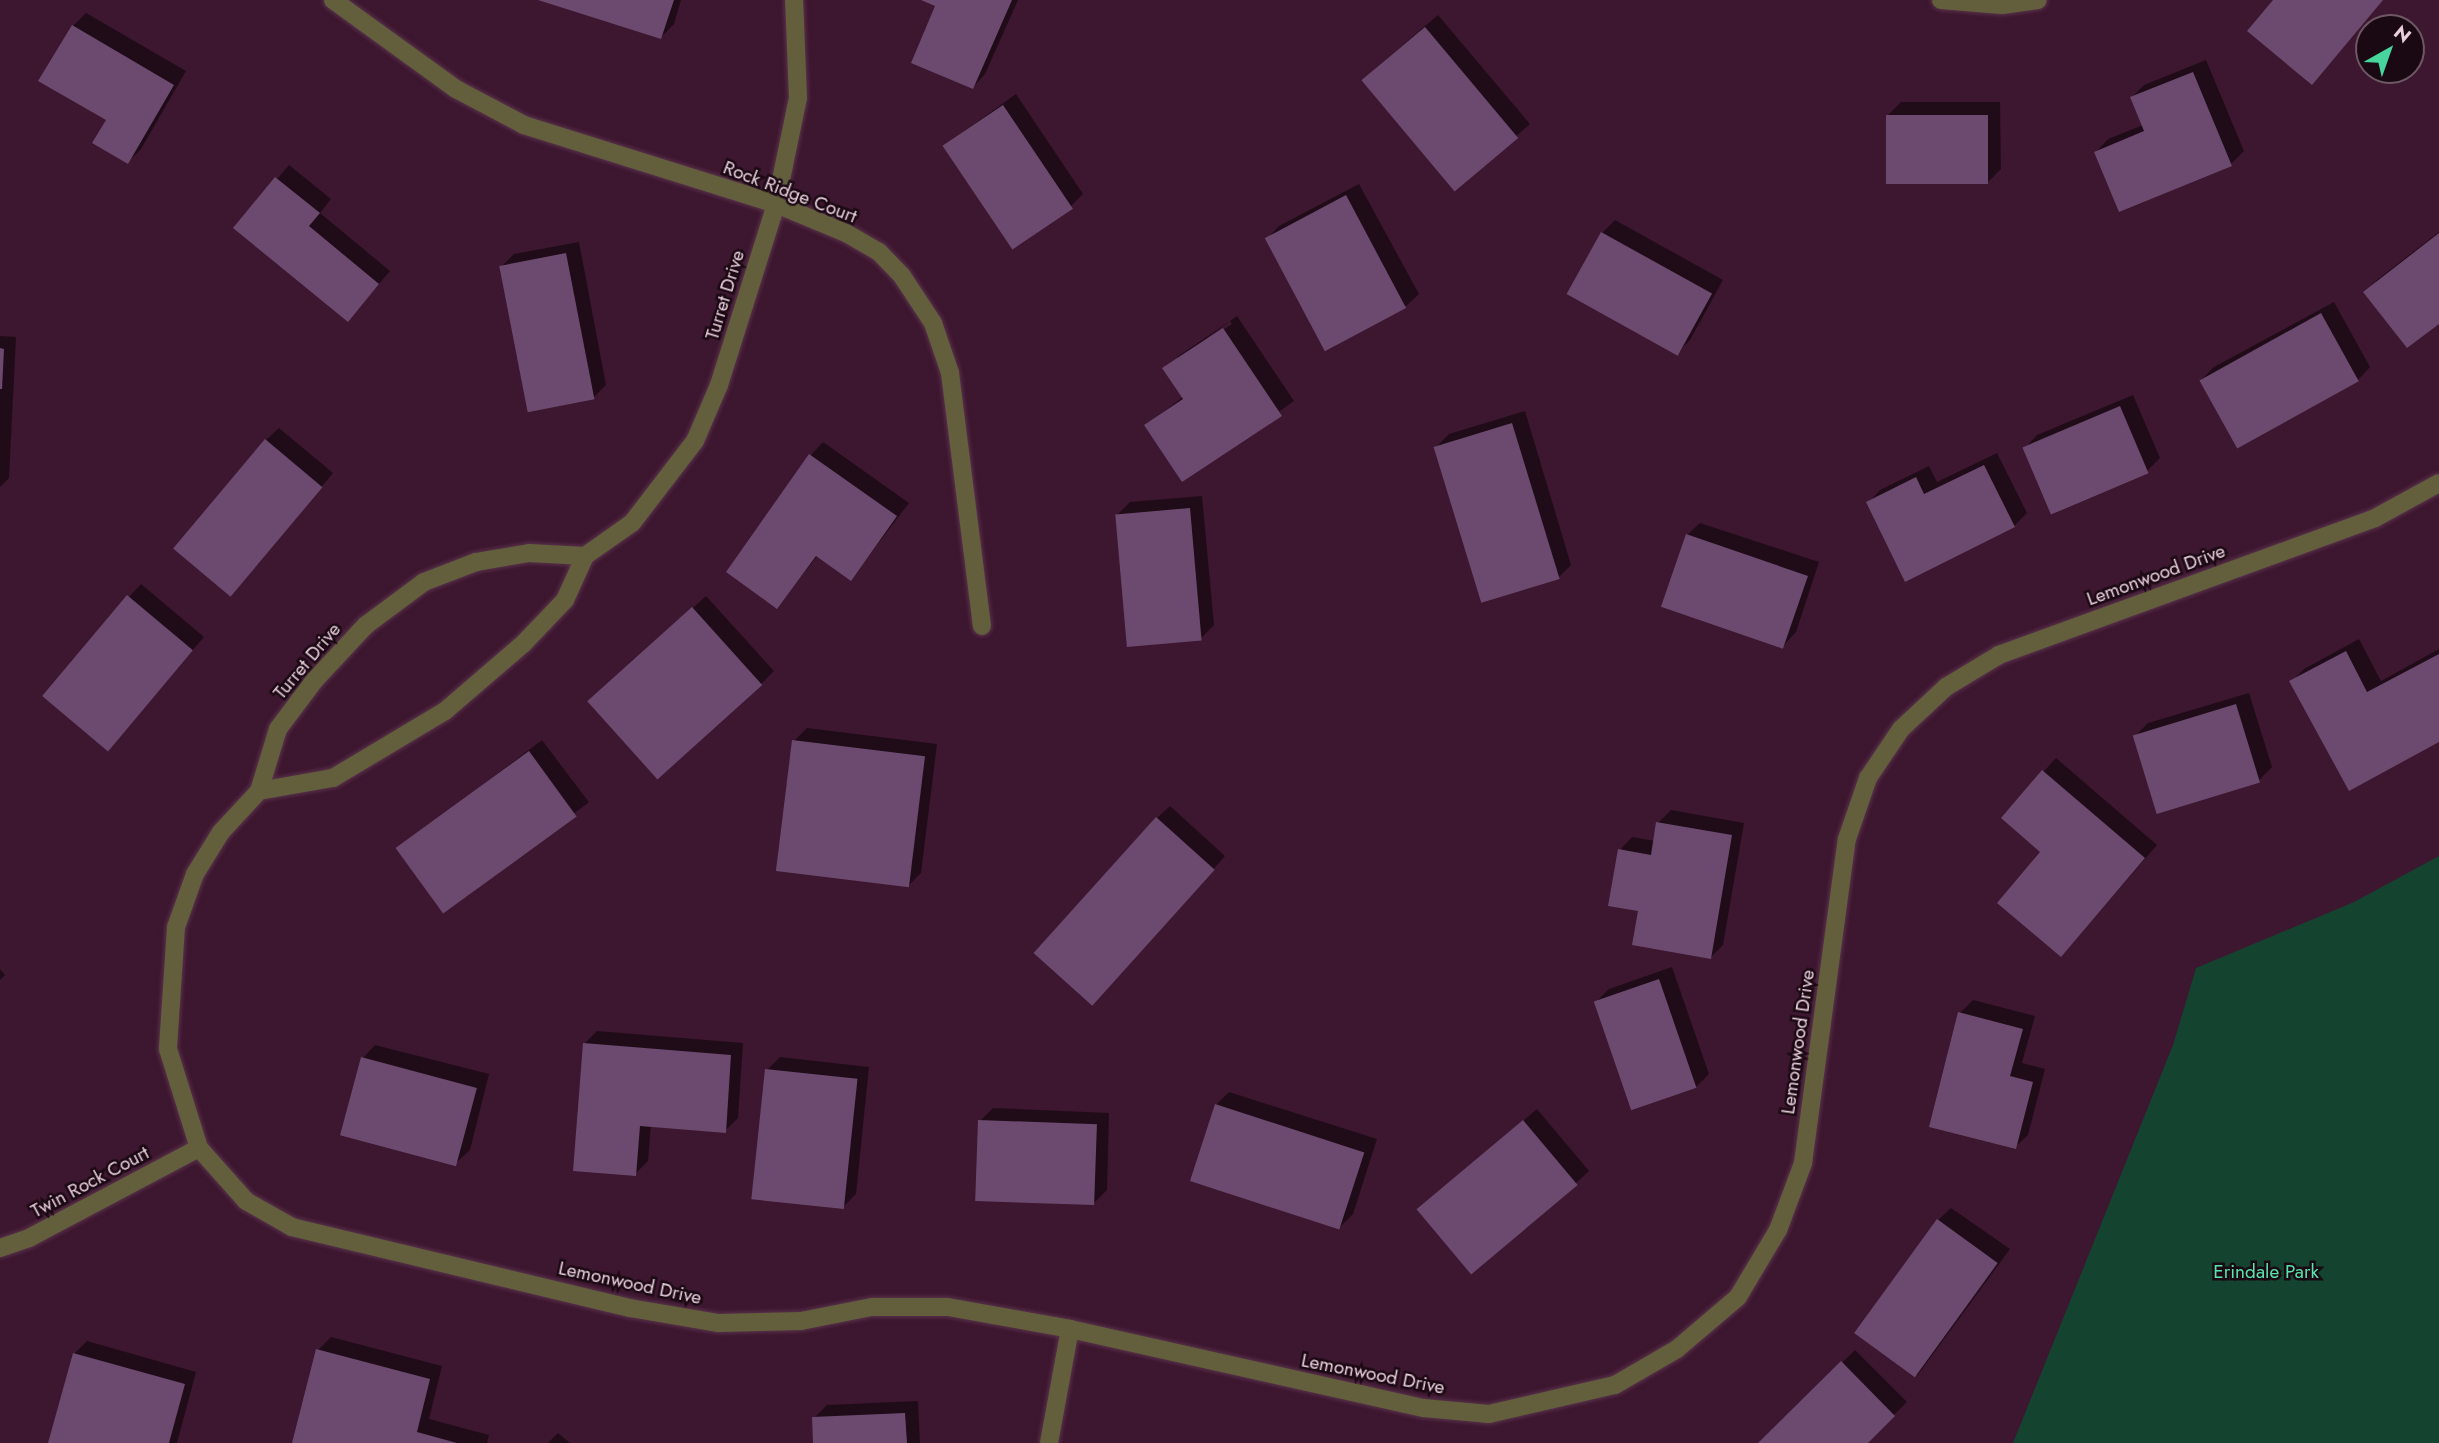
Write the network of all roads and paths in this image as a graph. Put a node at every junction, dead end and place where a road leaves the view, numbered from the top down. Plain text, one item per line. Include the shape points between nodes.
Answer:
1 (333, 0) edge
2 (794, 0) edge
3 (1941, 0) edge
4 (2038, 0) edge
5 (776, 204) junction
6 (2439, 483) edge
7 (585, 556) junction
8 (982, 625) dead end
9 (259, 792) junction
10 (199, 1148) junction
11 (0, 1248) edge
12 (1070, 1329) junction
13 (1049, 1443) edge

1 - 5 street, Rock Ridge Court via 456,89 524,125
2 - 5 street, Turret Drive via 798,98
3 - 4 street via 2003,5
5 - 7 street, Turret Drive via 719,385 695,440 632,523
5 - 8 street, Rock Ridge Court via 879,252 902,276 933,323 950,373
6 - 12 street, Lemonwood Drive via 2375,518 1999,655 1946,687 1901,729 1868,778 1847,839 1803,1163 1778,1230 1738,1297 1678,1349 1615,1385 1489,1414 1424,1408
7 - 9 street via 565,600 523,644 445,712 333,778
7 - 9 street, Turret Drive via 529,553 476,562 424,582 366,625 314,681 278,729
9 - 10 street, Turret Drive via 221,832 195,874 176,927 168,1049
10 - 11 street, Twin Rock Court via 29,1238
10 - 12 street, Lemonwood Drive via 246,1201 292,1227 630,1308 719,1323 801,1321 872,1307 948,1307
12 - 13 street

